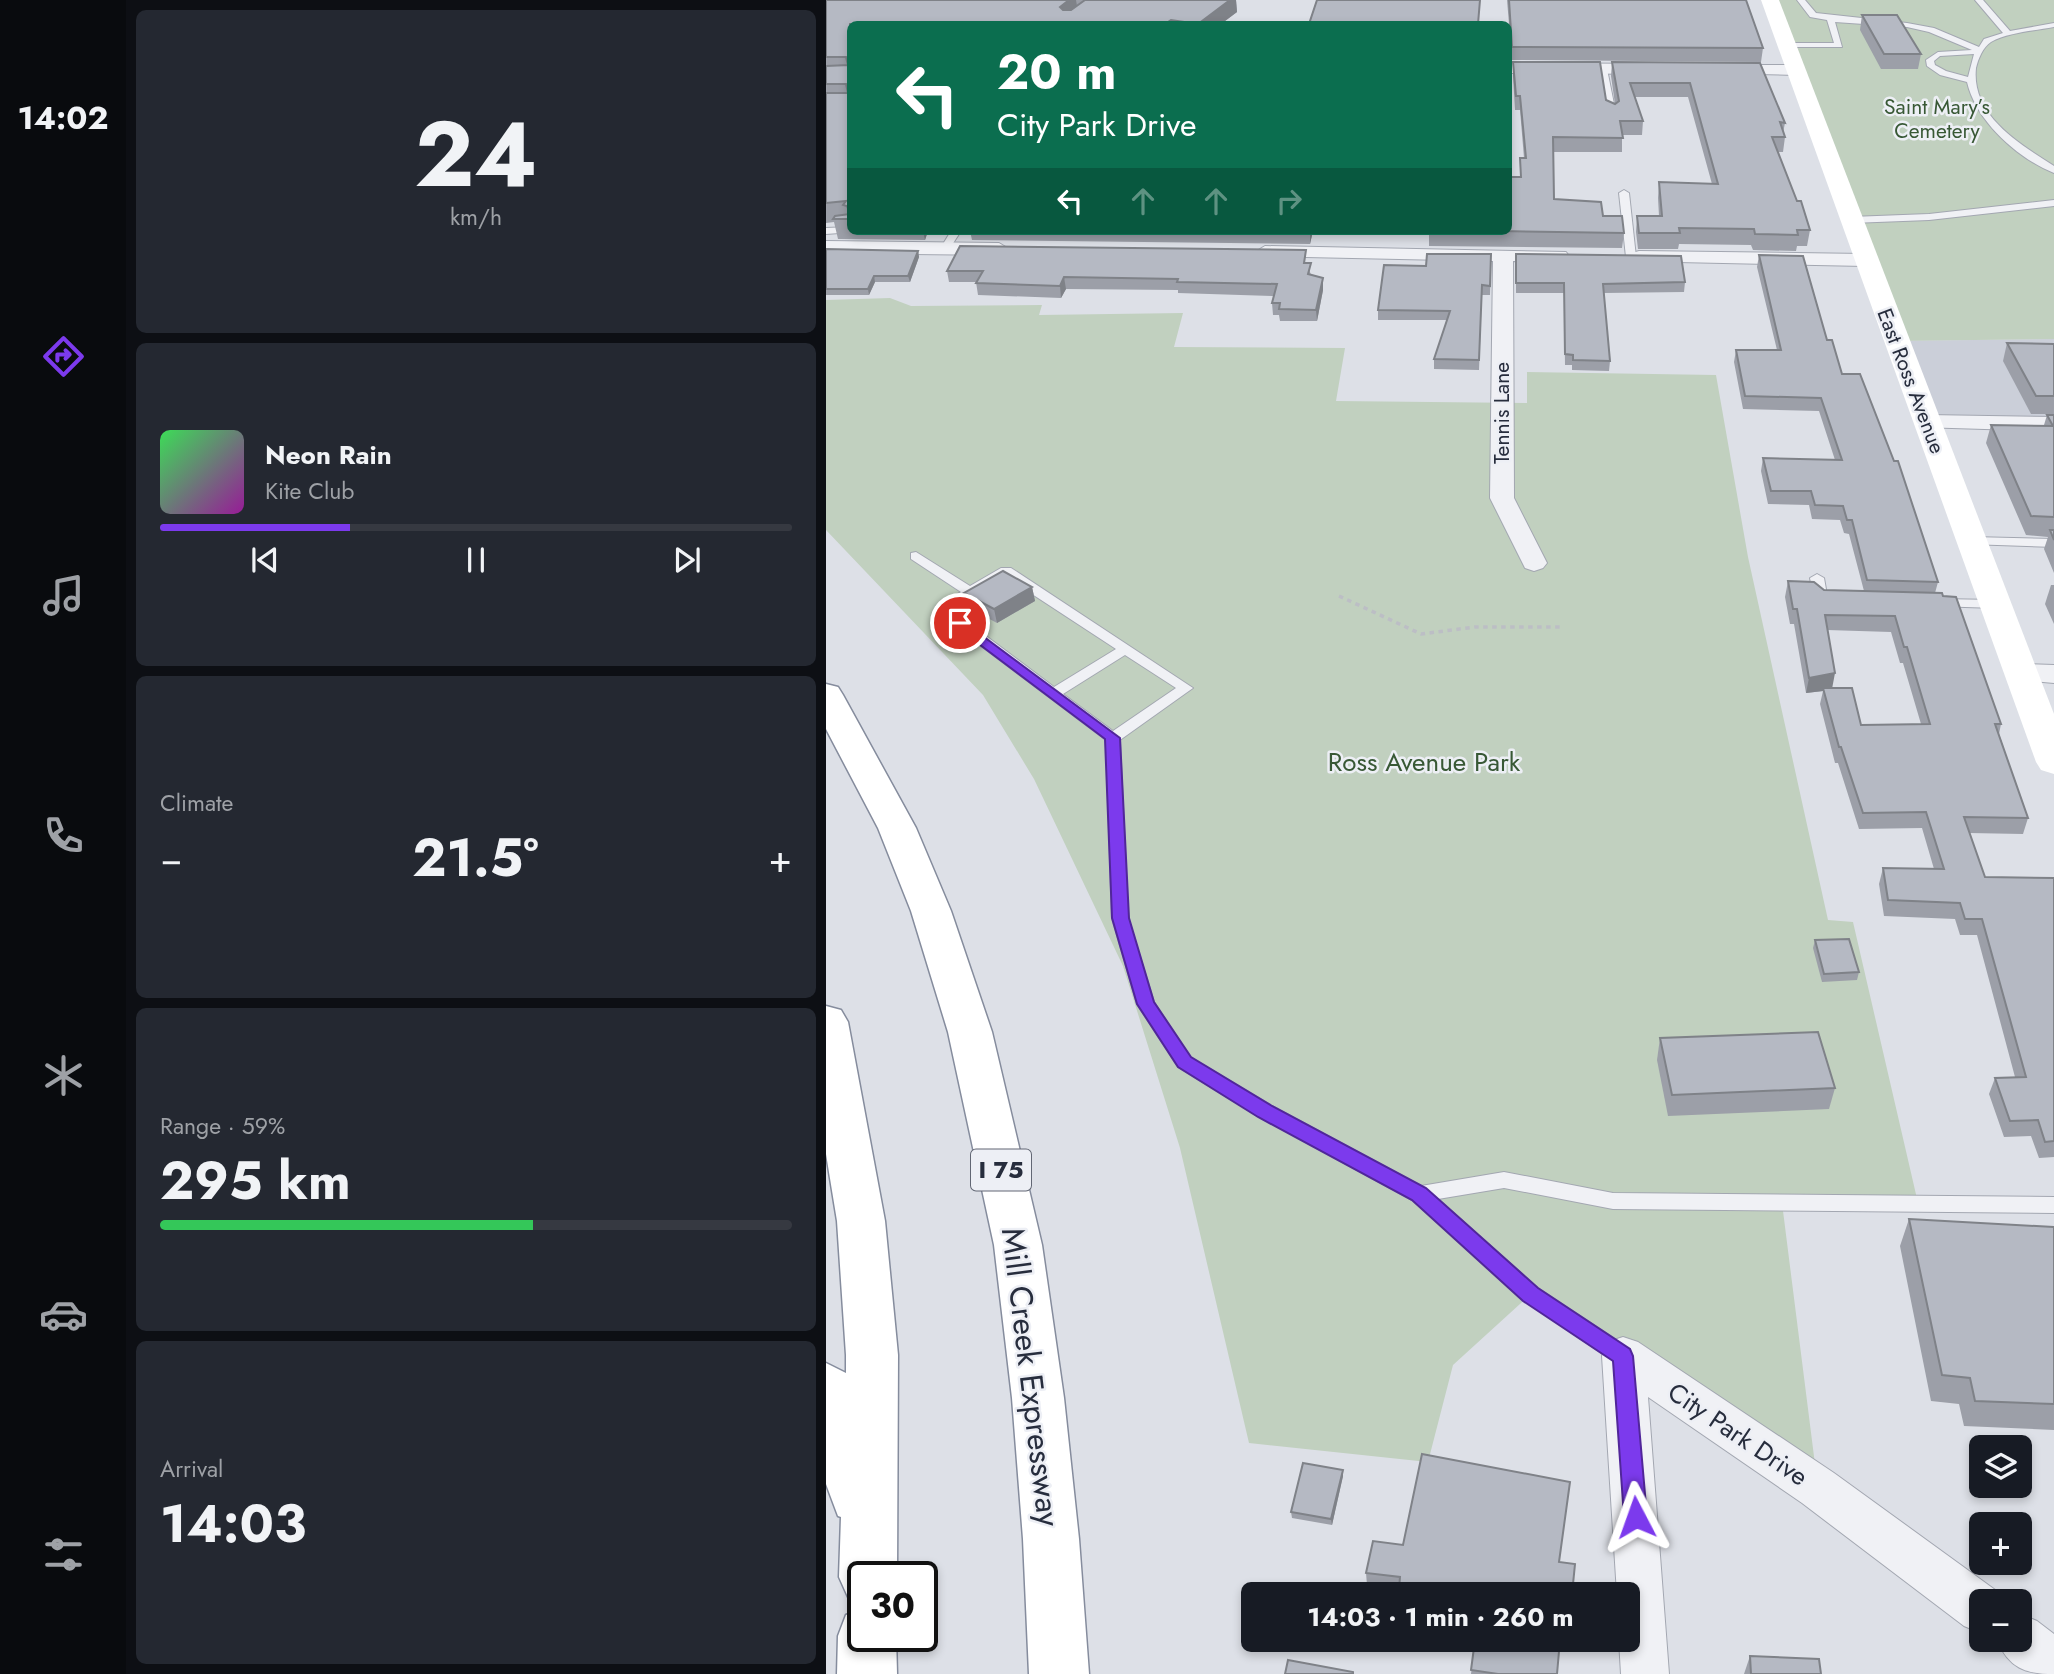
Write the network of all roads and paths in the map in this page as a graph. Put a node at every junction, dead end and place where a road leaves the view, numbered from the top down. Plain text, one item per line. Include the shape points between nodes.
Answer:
1 (1770, 0) edge
2 (1801, 0) edge
3 (1979, 0) edge
4 (1830, 19) junction
5 (2054, 26) edge
6 (2008, 34) junction
7 (1786, 45) junction
8 (1981, 51) junction
9 (1512, 68) edge
10 (1603, 69) junction
11 (1672, 69) edge
12 (1699, 70) edge
13 (1796, 71) junction
14 (1973, 81) junction
15 (1612, 114) edge
16 (2054, 170) edge
17 (1624, 192) dead end
18 (2054, 203) edge
19 (1851, 220) junction
20 (847, 230) edge
21 (826, 231) edge
22 (953, 235) edge
23 (1363, 235) edge
24 (826, 247) edge
25 (945, 248) junction
26 (1023, 250) edge
27 (1252, 251) edge
28 (1360, 253) junction
29 (1503, 256) junction
30 (1577, 256) edge
31 (1625, 257) joint
32 (1865, 260) junction
33 (1927, 422) junction
34 (2054, 424) edge
35 (1972, 541) junction
36 (2054, 543) edge
37 (916, 556) dead end
38 (1534, 563) dead end
39 (1817, 578) dead end
40 (970, 592) junction
41 (1339, 596) dead end
42 (1846, 600) edge
43 (1921, 602) edge
44 (1996, 604) junction
45 (1562, 627) dead end
46 (1125, 649) junction
47 (2038, 674) edge
48 (1054, 693) junction
49 (826, 695) edge
50 (1113, 738) junction
51 (2054, 762) edge
52 (826, 1021) edge
53 (1419, 1194) junction
54 (2054, 1205) edge
55 (1623, 1356) junction
56 (826, 1387) edge
57 (868, 1556) edge
58 (1969, 1600) edge
59 (2032, 1647) edge
60 (867, 1652) edge
61 (2054, 1664) edge
62 (867, 1674) edge
63 (1059, 1674) edge
64 (1645, 1674) edge

1 - 7 main road, East Ross Avenue
2 - 4 lane via 1813,15
3 - 6 lane
4 - 7 lane via 1839,45
4 - 8 lane via 1931,30
5 - 6 lane
6 - 8 lane via 1987,41
7 - 13 main road, East Ross Avenue
8 - 14 lane via 1973,64
8 - 14 lane via 1938,54 1930,60 1943,74
9 - 10 street
10 - 11 street
10 - 15 lane
12 - 13 street
13 - 19 main road, East Ross Avenue
14 - 16 lane via 1973,94 1993,125
17 - 31 lane
18 - 19 lane via 1929,218
19 - 32 main road, East Ross Avenue
20 - 21 lane
22 - 25 lane
23 - 28 street
24 - 25 street
25 - 26 street
27 - 28 street
28 - 29 street
29 - 30 street
29 - 38 street, Tennis Lane via 1502,498
31 - 32 street
32 - 33 main road, East Ross Avenue
33 - 34 street
33 - 35 main road, East Ross Avenue
35 - 36 lane
35 - 44 main road, East Ross Avenue
37 - 40 lane
39 - 42 lane via 1821,599
40 - 46 lane via 1006,570
40 - 48 lane via 941,609
41 - 45 path via 1421,634 1475,627
43 - 44 lane
44 - 47 main road, East Ross Avenue
46 - 48 lane
46 - 50 lane via 1186,688
47 - 51 main road, East Ross Avenue
48 - 50 lane
49 - 63 main road, Mill Creek Expressway / I 75 via 902,840 931,911 970,1032 1017,1245 1038,1398
50 - 53 lane, City Park Drive via 1120,918 1146,1004 1184,1062
52 - 57 main road via 861,1221 872,1355
53 - 54 lane via 1504,1180 1613,1201
53 - 55 lane, City Park Drive via 1531,1294
55 - 58 street, City Park Drive via 1818,1488
55 - 64 street
56 - 57 main road
59 - 61 street
60 - 62 main road

